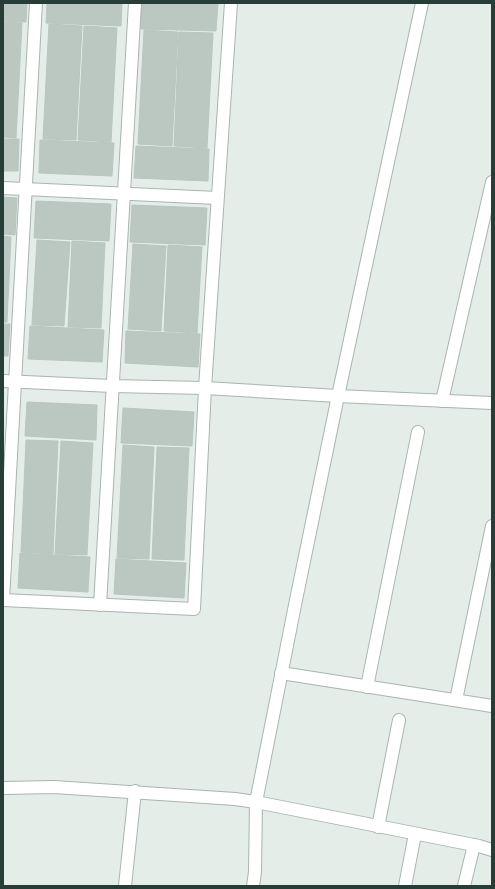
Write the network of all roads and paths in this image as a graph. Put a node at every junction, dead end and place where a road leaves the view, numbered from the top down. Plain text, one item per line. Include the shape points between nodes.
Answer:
1 (36, 3) edge
2 (135, 3) edge
3 (231, 3) edge
4 (422, 3) edge
5 (492, 182) edge
6 (3, 188) edge
7 (25, 189) junction
8 (123, 194) junction
9 (217, 198) junction
10 (9, 381) edge
11 (112, 386) junction
12 (204, 388) junction
13 (338, 396) junction
14 (442, 401) junction
15 (492, 403) edge
16 (418, 432) dead end
17 (492, 526) edge
18 (3, 600) edge
19 (100, 605) junction
20 (281, 673) junction
21 (368, 687) junction
22 (456, 700) junction
23 (492, 706) edge
24 (399, 720) dead end
25 (3, 788) edge
26 (135, 791) junction
27 (256, 802) junction
28 (378, 827) junction
29 (415, 834) junction
30 (474, 845) junction
31 (492, 850) edge
32 (125, 886) edge
33 (254, 886) edge
34 (405, 886) edge
35 (464, 886) edge

1 - 7 street
2 - 8 street
3 - 9 street
4 - 13 street
5 - 14 street
6 - 7 street
7 - 8 street
7 - 10 street
8 - 9 street
8 - 11 street
9 - 12 street
10 - 11 street
10 - 18 street
11 - 12 street
11 - 19 street
12 - 13 street
12 - 19 street via 194,609
13 - 14 street
13 - 20 street
14 - 15 street
16 - 21 street
17 - 22 street
18 - 19 street
20 - 21 street
20 - 27 street
21 - 22 street
22 - 23 street
24 - 28 street
25 - 26 street via 54,787
26 - 27 street
26 - 32 street
27 - 28 street
27 - 33 street
28 - 29 street
29 - 30 street
29 - 34 street
30 - 31 street
30 - 35 street

